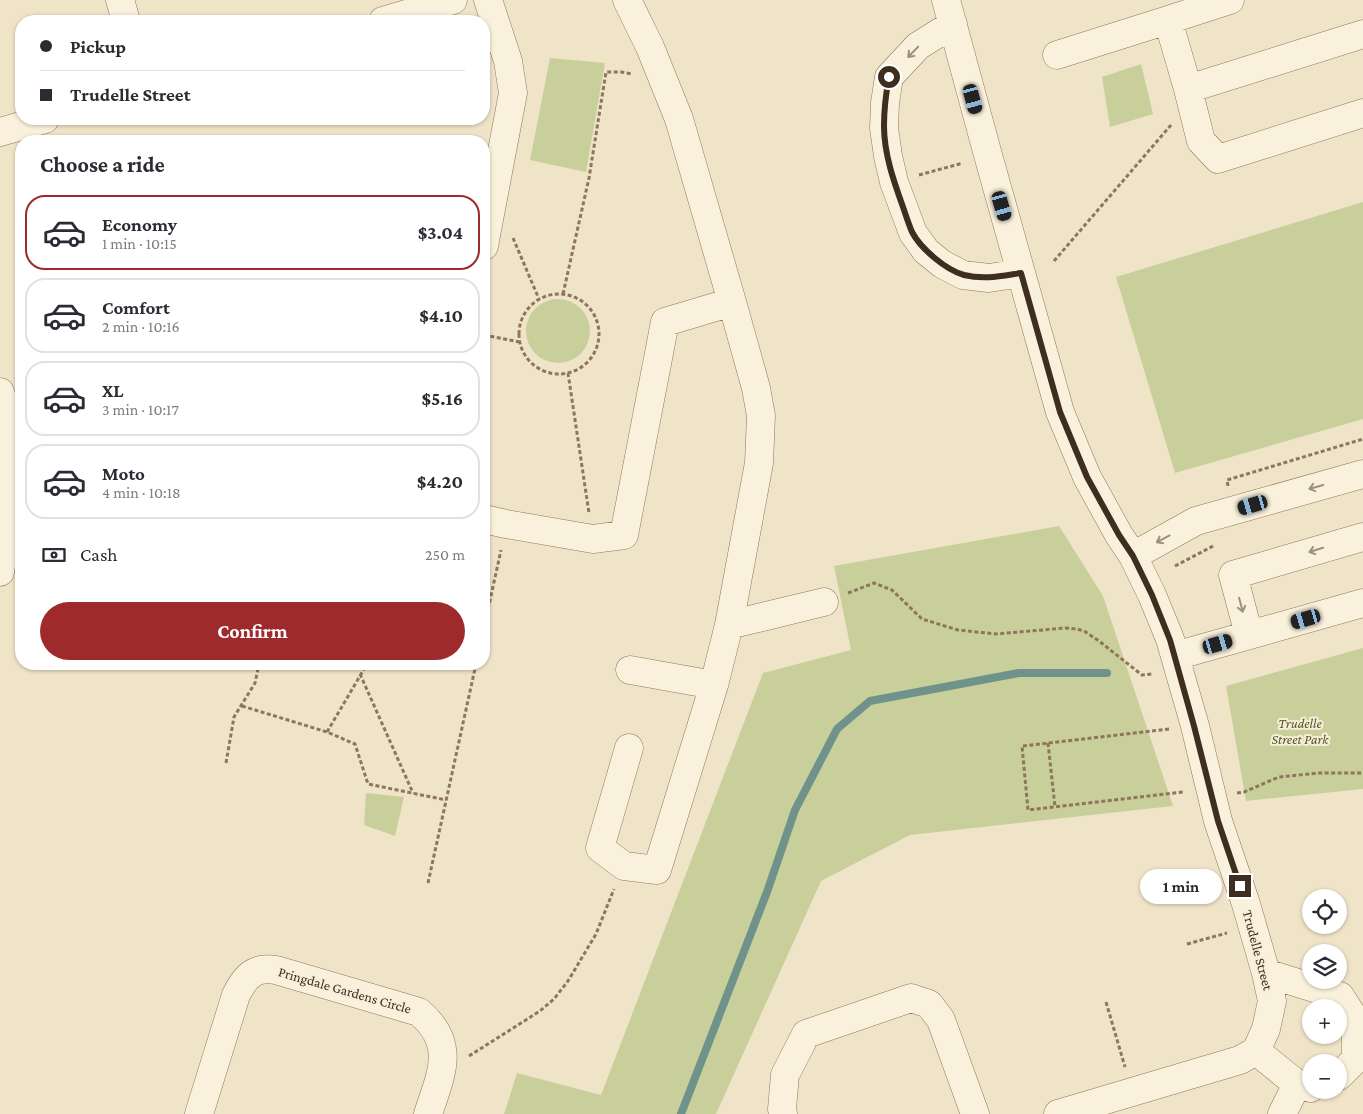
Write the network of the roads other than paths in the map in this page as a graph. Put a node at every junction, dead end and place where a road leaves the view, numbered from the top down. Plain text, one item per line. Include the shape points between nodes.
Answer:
1 (120, 0) edge
2 (488, 0) edge
3 (628, 0) edge
4 (1230, 0) edge
5 (438, 2) edge
6 (950, 12) edge
7 (124, 15) edge
8 (400, 15) edge
9 (1168, 20) junction
10 (1363, 34) edge
11 (1057, 55) dead end
12 (1192, 102) junction
13 (1363, 113) edge
14 (24, 125) edge
15 (0, 132) edge
16 (490, 215) edge
17 (1021, 273) junction
18 (732, 302) junction
19 (6, 399) edge
20 (1363, 474) edge
21 (495, 522) edge
22 (1363, 537) edge
23 (1133, 556) junction
24 (0, 572) edge
25 (824, 602) road end
26 (1363, 603) edge
27 (729, 625) junction
28 (1249, 635) junction
29 (1177, 662) junction
30 (630, 670) dead end
31 (714, 685) junction
32 (629, 748) dead end
33 (1266, 973) junction
34 (1256, 1051) junction
35 (1347, 1068) edge
36 (1302, 1085) edge
37 (1302, 1089) edge
38 (198, 1114) edge
39 (428, 1114) edge
40 (783, 1114) edge
41 (975, 1114) edge
42 (1058, 1114) edge
43 (1282, 1114) edge

1 - 7 street
2 - 16 street via 508,61 514,93
3 - 18 street via 679,119
4 - 9 street
5 - 8 street
6 - 17 street, Trudelle Street
6 -> 17 street via 889,77 884,128 894,182 913,233 926,251 942,264 963,275 989,278
9 - 11 street
9 - 12 street
10 - 12 street
12 - 13 street via 1201,141 1218,159
14 - 15 street
17 - 23 street, Trudelle Street via 1060,412 1087,477
18 - 21 street via 665,322 624,536 593,539
18 - 27 street via 756,388 760,416 759,463
19 - 24 street via 10,460 8,522
20 -> 23 street via 1196,521
22 -> 28 street via 1233,575
23 - 29 street, Trudelle Street via 1152,595
25 - 27 street
26 - 28 street
27 - 31 street
28 - 29 street
29 - 33 street, Trudelle Street via 1218,821
30 - 31 street
31 - 32 street via 657,870 624,866 600,848
33 - 34 street, Trudelle Street via 1272,1001 1266,1029
33 - 35 street via 1340,996 1356,1021 1356,1059
34 - 36 street
34 - 42 street via 1240,1060
37 - 43 street
38 - 39 street, Pringdale Gardens Circle via 236,995 252,973 269,968 419,1012 426,1018 441,1040 443,1054 442,1071
40 - 41 street via 785,1075 806,1034 911,998 929,1004 941,1020

